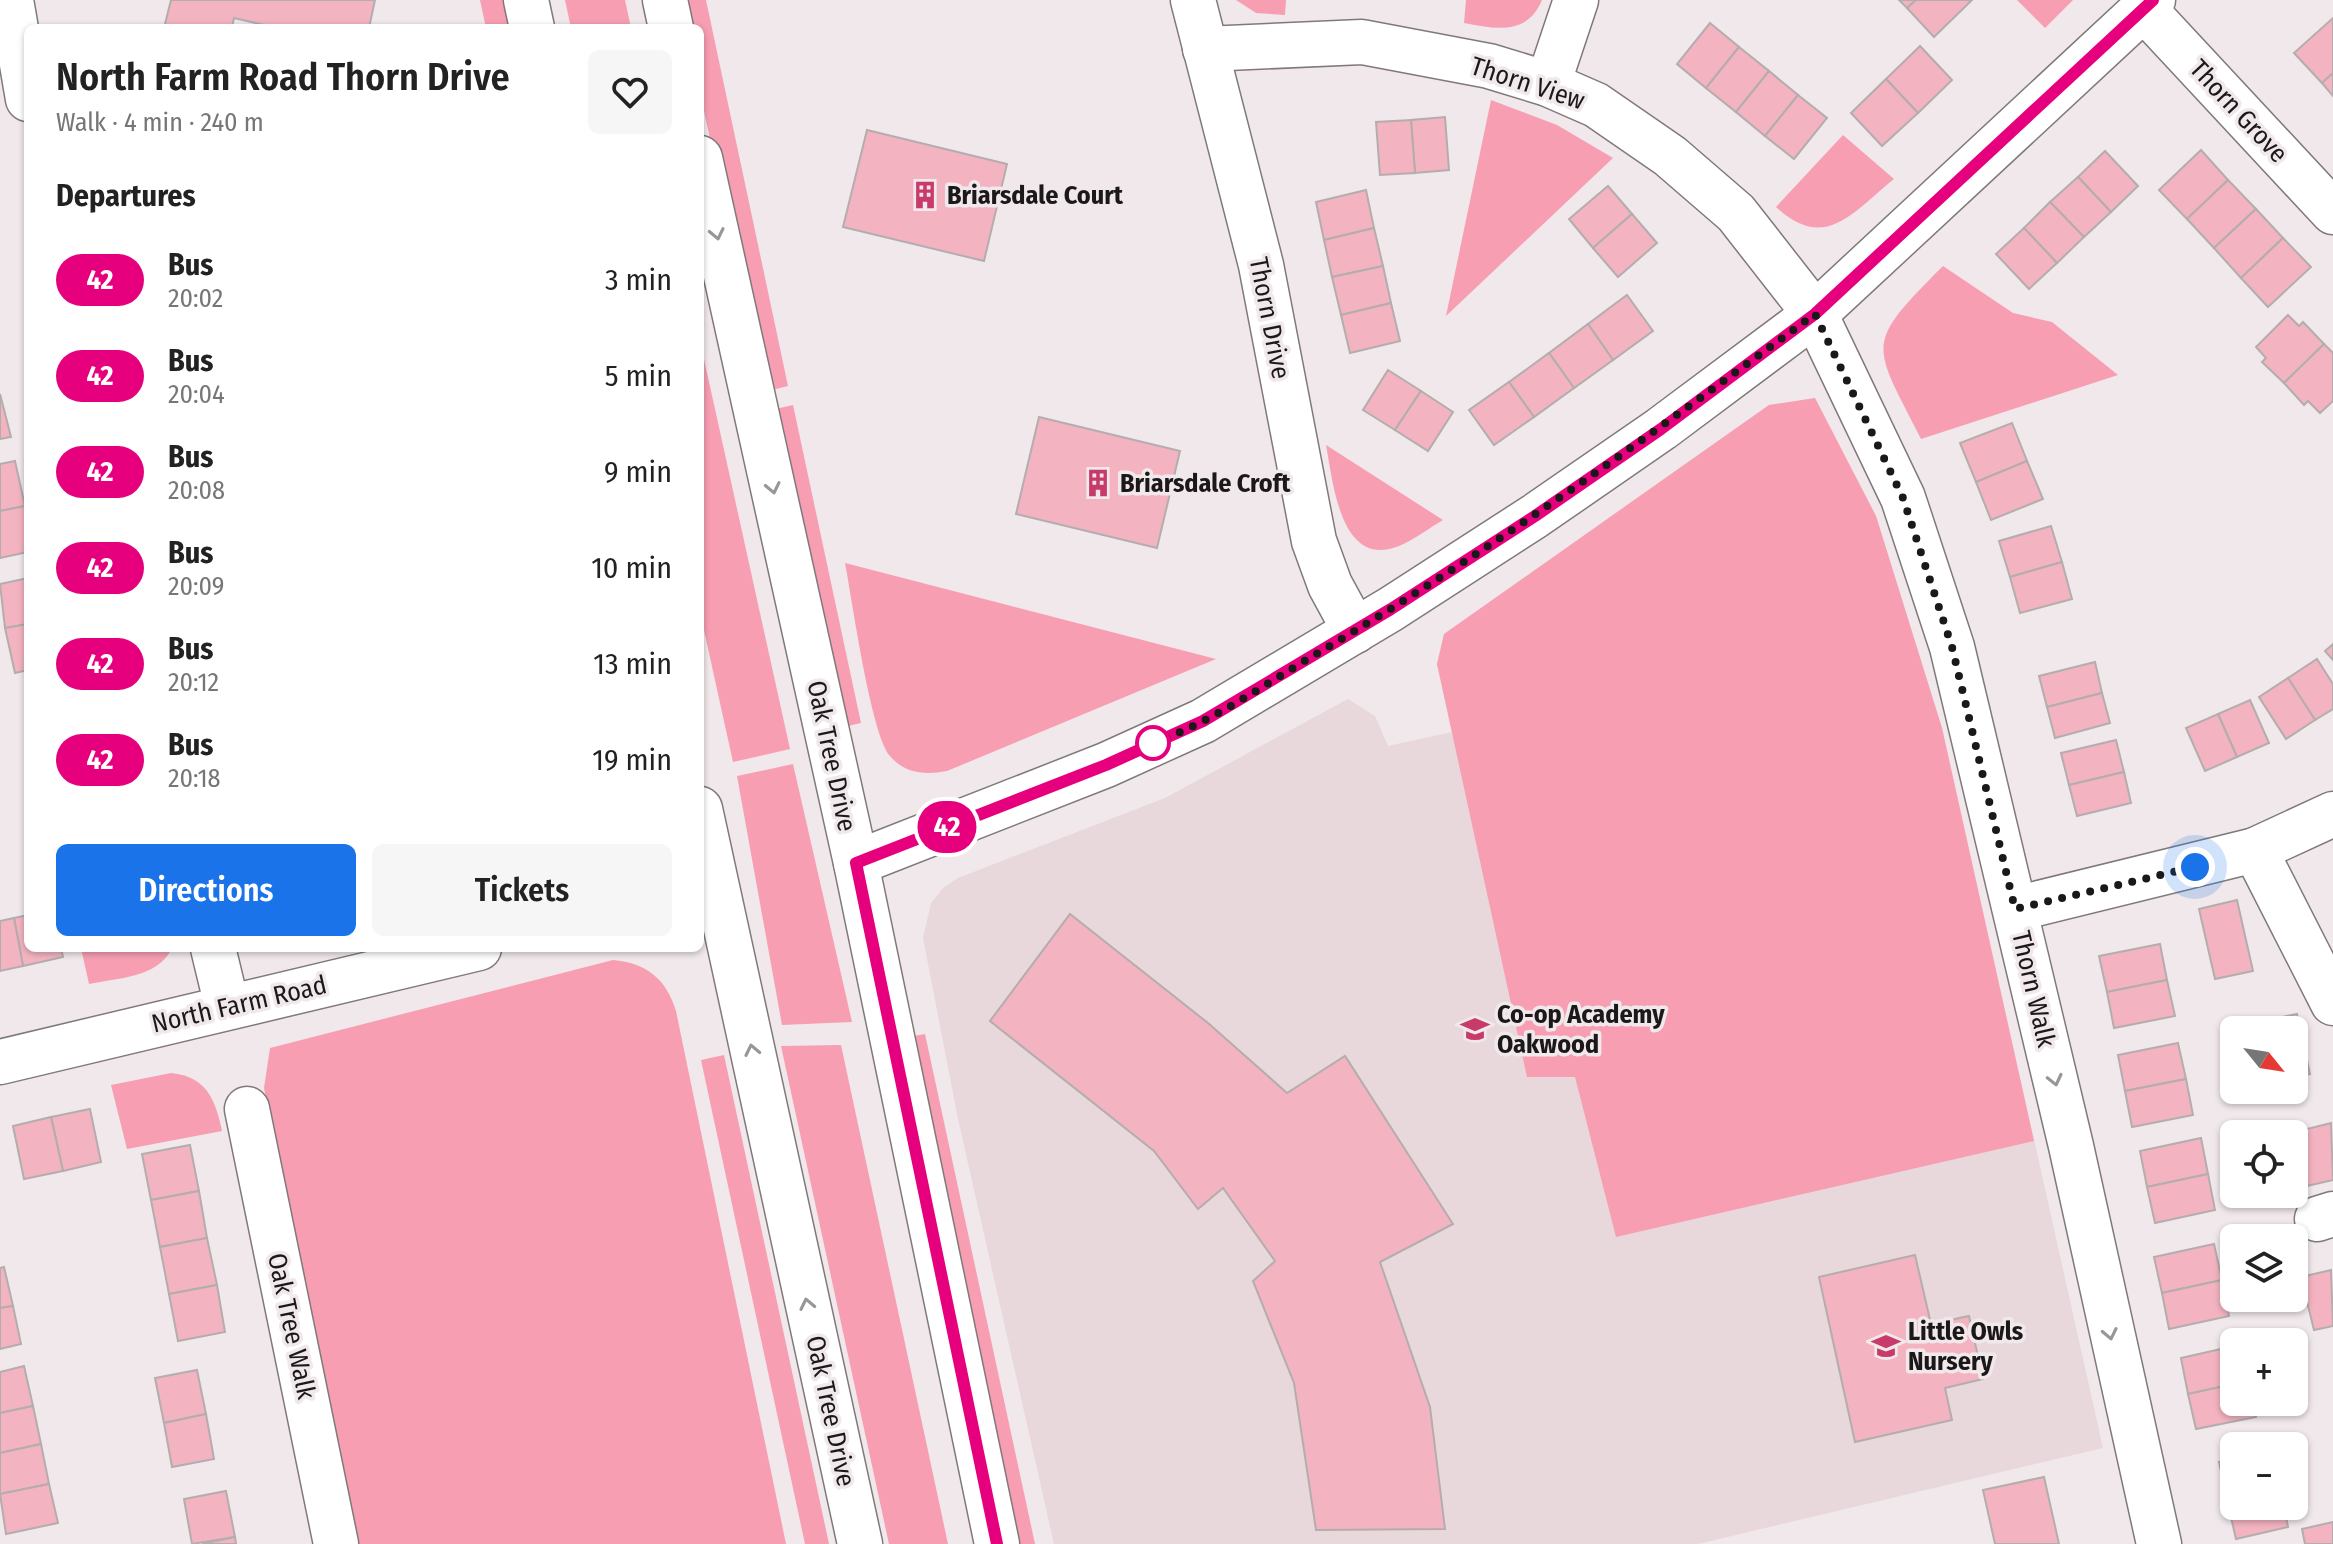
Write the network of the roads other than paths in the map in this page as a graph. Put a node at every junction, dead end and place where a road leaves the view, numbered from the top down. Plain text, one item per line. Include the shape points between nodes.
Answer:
1 (11, 0) edge
2 (526, 0) edge
3 (665, 0) edge
4 (1193, 0) edge
5 (1576, 0) edge
6 (2149, 4) edge
7 (531, 24) edge
8 (670, 24) edge
9 (1205, 49) junction
10 (24, 76) edge
11 (1548, 84) junction
12 (704, 176) edge
13 (2333, 212) edge
14 (1815, 314) junction
15 (1355, 631) junction
16 (2333, 814) edge
17 (704, 847) edge
18 (2255, 850) junction
19 (856, 863) junction
20 (709, 894) edge
21 (2015, 909) junction
22 (214, 952) edge
23 (462, 952) edge
24 (2333, 1003) edge
25 (227, 1006) junction
26 (0, 1062) edge
27 (247, 1109) dead end
28 (336, 1544) edge
29 (860, 1544) edge
30 (997, 1544) edge
31 (2159, 1544) edge

1 - 10 street
2 - 7 street
3 - 8 street
4 - 9 street, Thorn Drive
5 - 11 street
6 - 13 street, Thorn Grove
6 - 14 street
9 - 11 street, Thorn View via 1362,42 1489,66
9 - 15 street, Thorn Drive via 1261,265 1314,541
11 - 14 street, Thorn View via 1596,105 1670,156 1736,213
12 -> 19 street, Oak Tree Drive
14 - 15 street via 1547,508
14 - 21 street, Thorn Walk via 1903,498 1952,647
15 - 19 street via 1203,721
16 - 18 street
17 - 20 street, Oak Tree Drive
18 - 21 street
18 - 24 street
19 - 30 street, Oak Tree Drive
29 -> 20 street, Oak Tree Drive
21 -> 31 street, Thorn Walk
22 - 25 street
23 - 25 street, North Farm Road
25 - 26 street, North Farm Road
27 - 28 street, Oak Tree Walk

